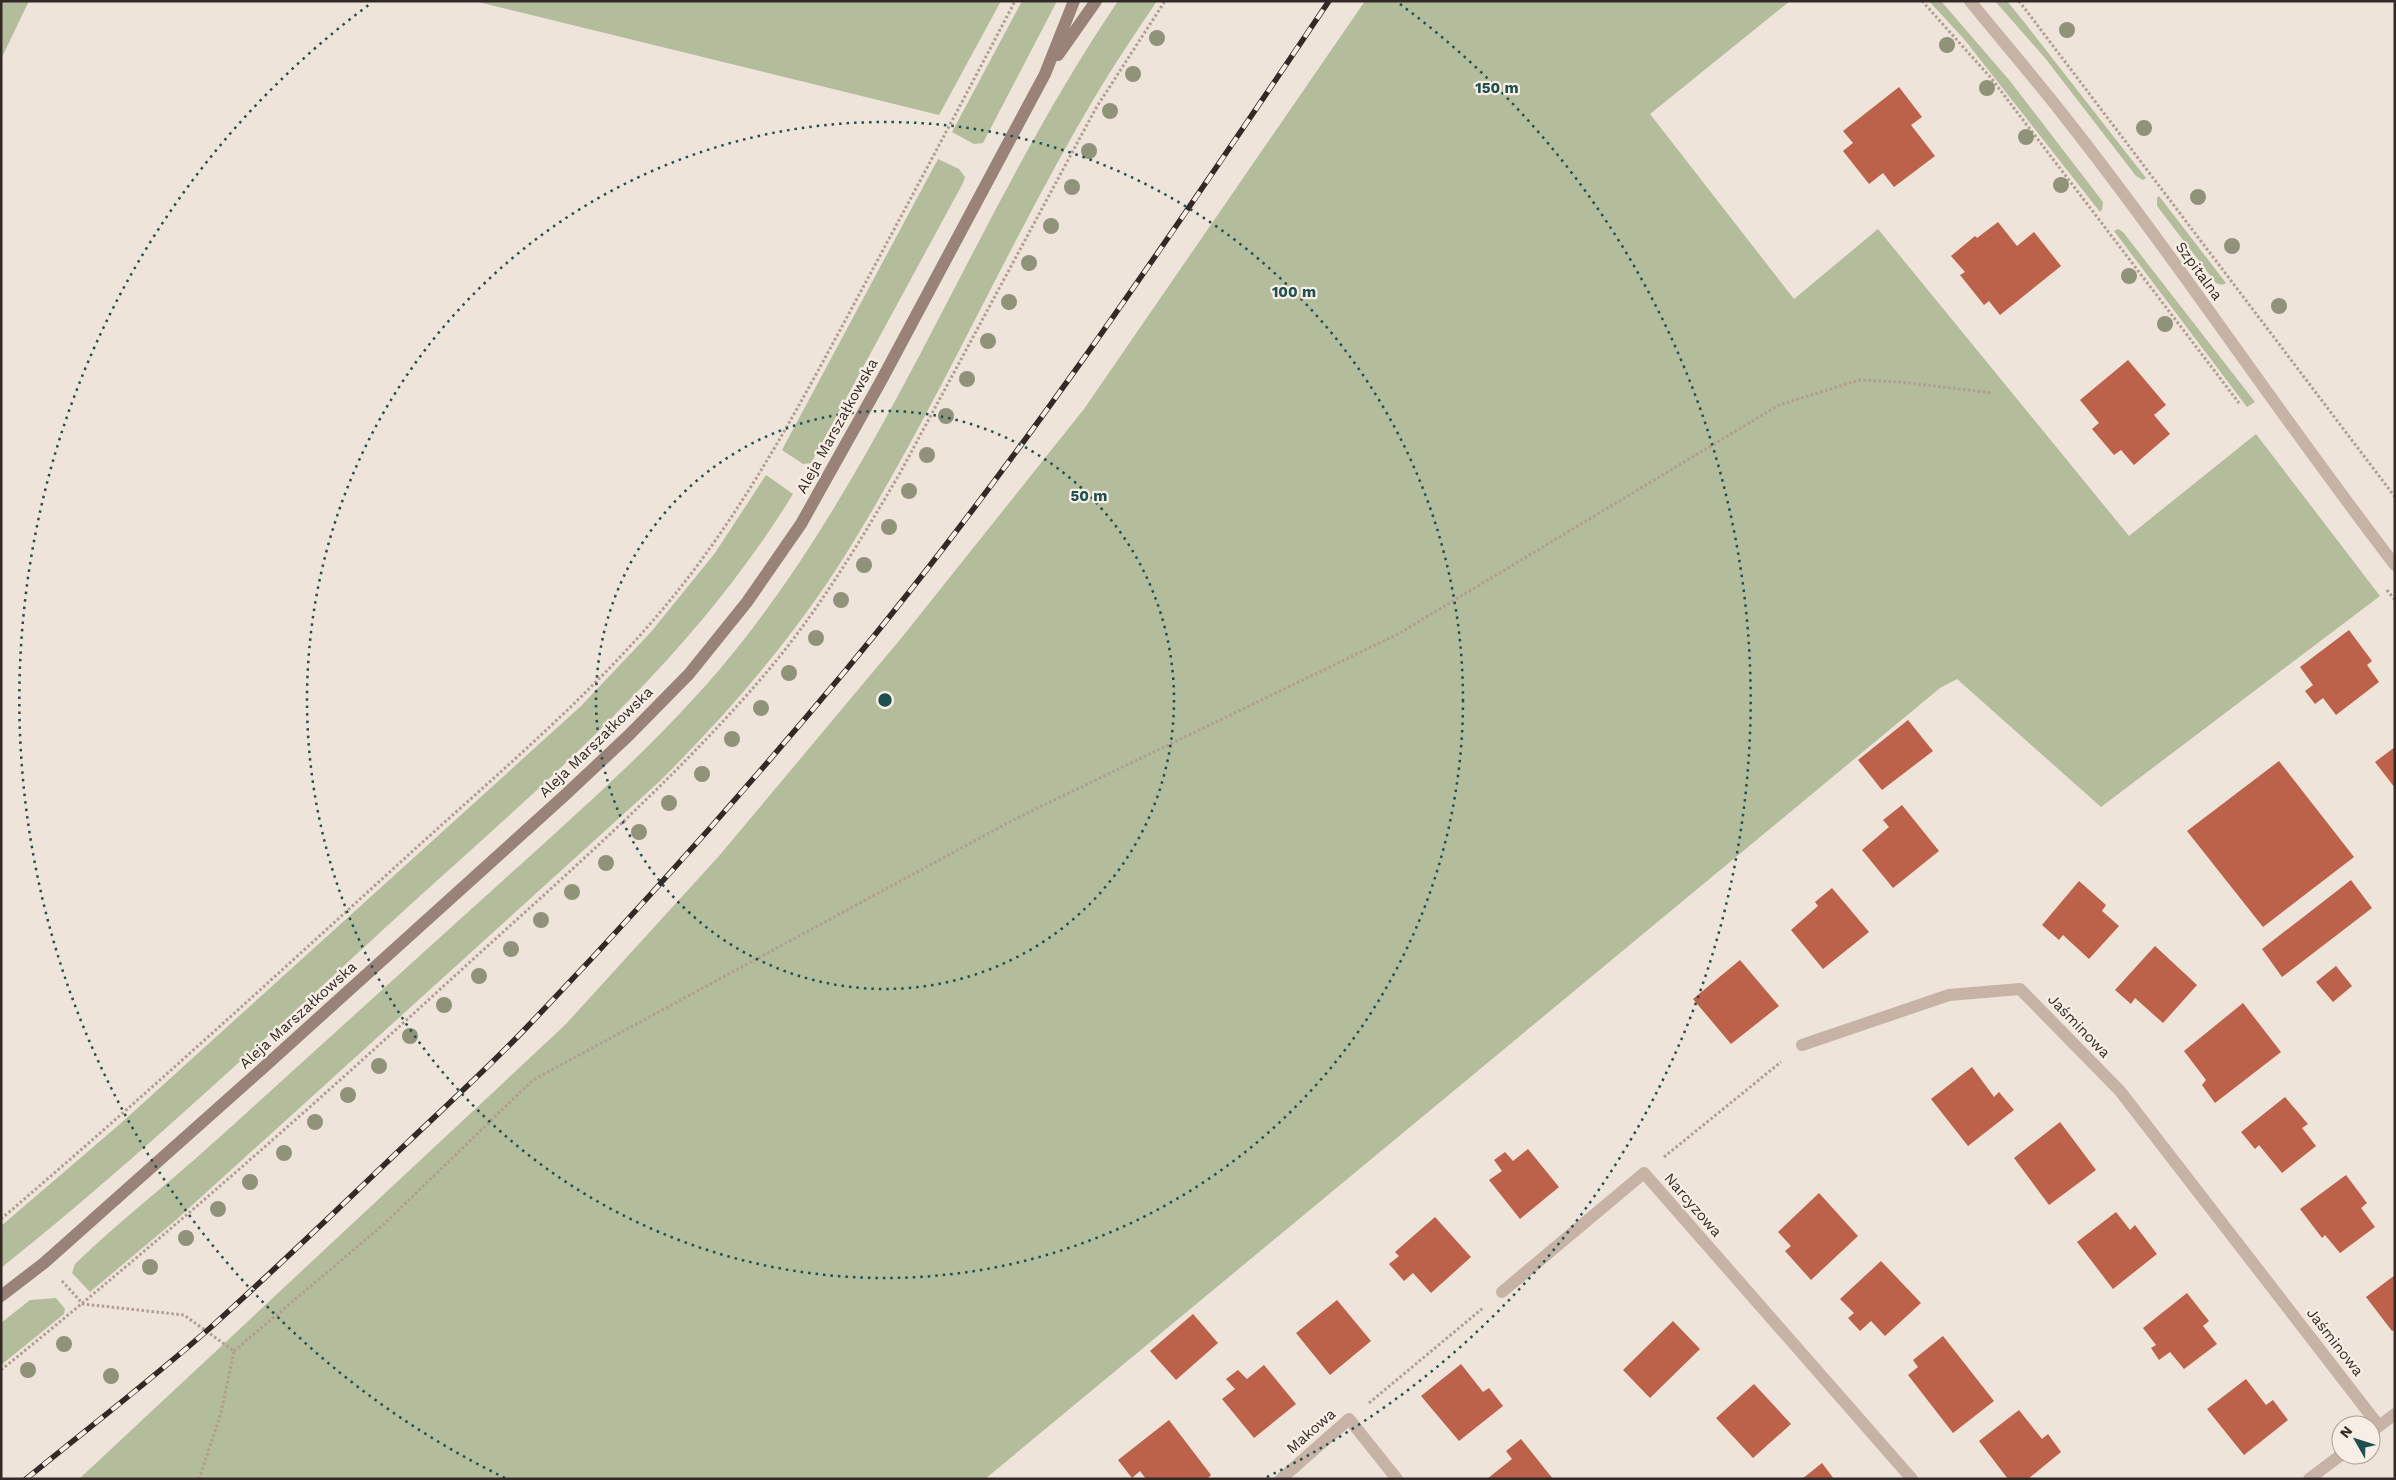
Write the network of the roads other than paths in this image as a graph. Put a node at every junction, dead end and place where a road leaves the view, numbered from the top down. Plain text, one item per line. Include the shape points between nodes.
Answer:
1 (1074, 1) edge
2 (1096, 1) edge
3 (1970, 1) edge
4 (1045, 74) junction
5 (2395, 565) edge
6 (1802, 1045) road end
7 (1502, 1292) road end
8 (1, 1296) edge
9 (2395, 1414) edge
10 (2364, 1415) edge
11 (2381, 1424) edge
12 (2331, 1462) edge
13 (1281, 1479) edge
14 (1397, 1479) edge
15 (1912, 1479) edge
16 (2309, 1479) edge

1 - 4 main road, Aleja Marszałkowska
2 - 4 main road, Aleja Marszałkowska
3 - 5 street, Szpitalna via 2061,112
4 - 8 main road, Aleja Marszałkowska via 801,524 747,602 689,674 628,736 263,1068 44,1263
6 - 10 street, Jaśminowa via 1950,995 2020,989 2120,1091
7 - 15 street, Narcyzowa via 1644,1174
9 - 11 street
12 - 16 street
13 - 14 street, Makowa via 1349,1419

